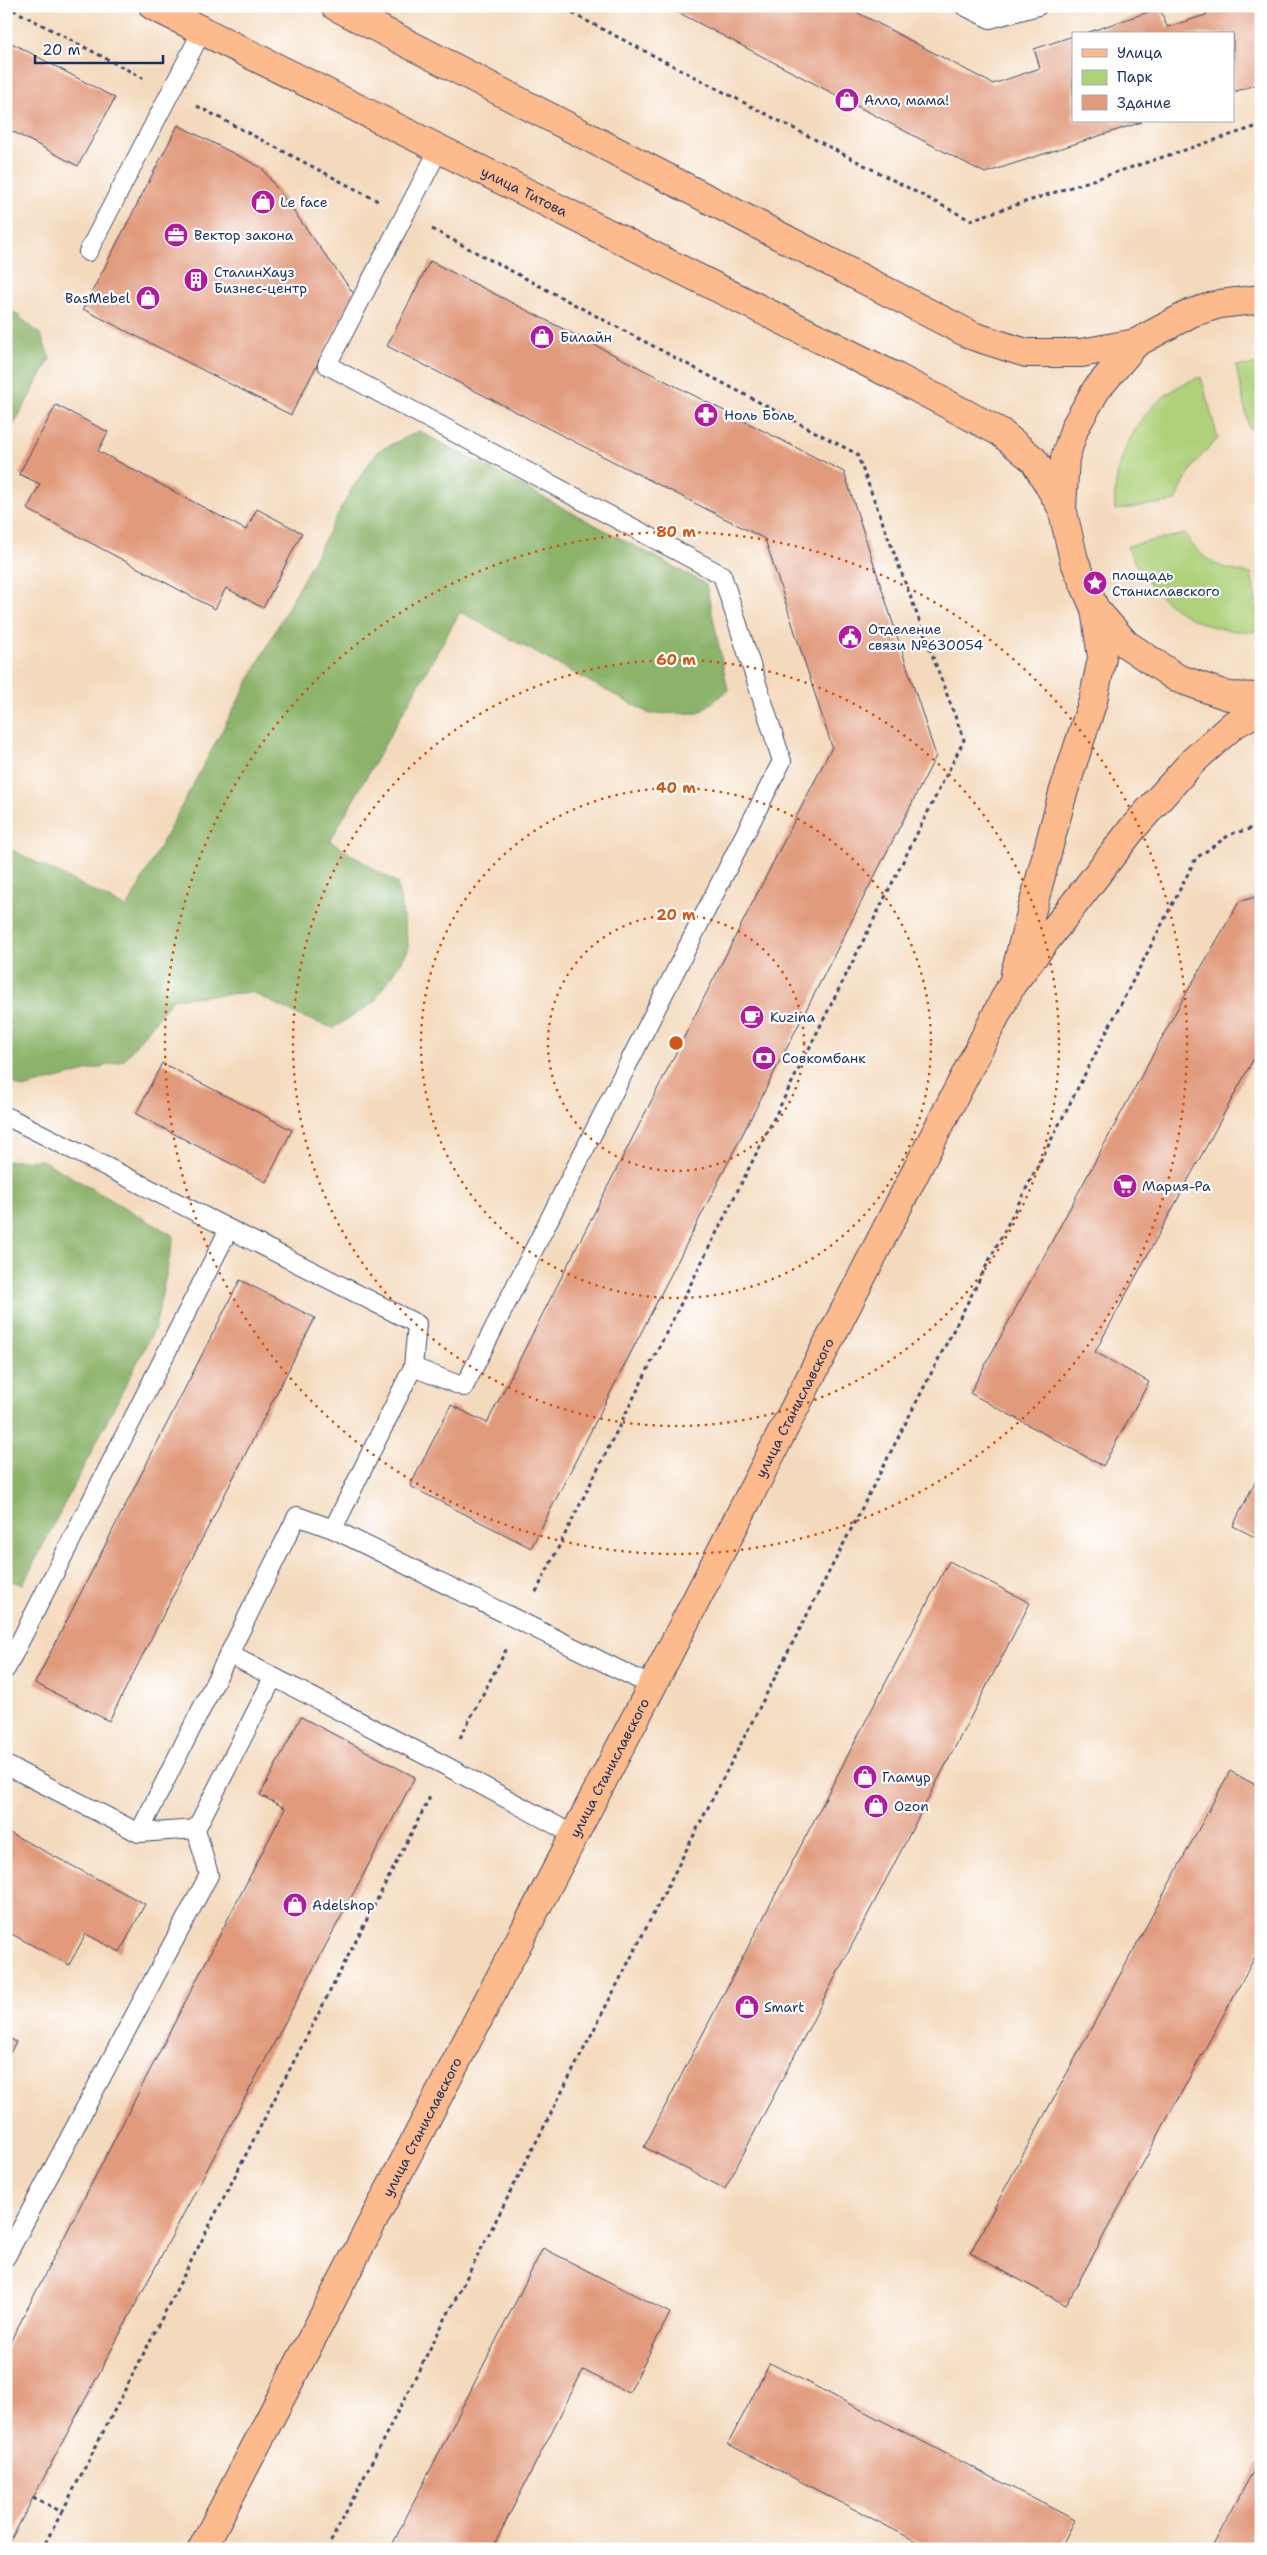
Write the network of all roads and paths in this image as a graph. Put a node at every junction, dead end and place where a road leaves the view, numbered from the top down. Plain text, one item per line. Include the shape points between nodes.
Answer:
1 (6, 6) edge
2 (153, 6) edge
3 (335, 6) edge
4 (558, 6) edge
5 (964, 6) edge
6 (1038, 6) edge
7 (202, 31) junction
8 (170, 92) junction
9 (1261, 125) edge
10 (439, 149) junction
11 (406, 215) junction
12 (88, 252) dead end
13 (1257, 296) edge
14 (1136, 343) junction
15 (1062, 508) junction
16 (1095, 609) junction
17 (1261, 698) edge
18 (1261, 709) edge
19 (1261, 826) edge
20 (1012, 984) junction
21 (6, 1116) edge
22 (229, 1229) junction
23 (413, 1367) junction
24 (333, 1529) junction
25 (520, 1622) junction
26 (228, 1654) junction
27 (6, 1669) edge
28 (274, 1678) junction
29 (652, 1686) junction
30 (6, 1765) edge
31 (446, 1766) junction
32 (196, 1829) junction
33 (139, 1834) junction
34 (574, 1835) junction
35 (6, 2257) edge
36 (33, 2496) dead end
37 (62, 2512) junction
38 (42, 2549) edge
39 (202, 2549) edge
40 (327, 2549) edge

1 - 8 path
2 - 7 main road, улица Титова
3 - 14 main road via 973,336 1026,353 1081,353
4 - 9 path via 970,220
5 - 6 lane via 990,19
7 - 8 lane
7 - 10 main road, улица Титова
8 - 11 path
8 - 12 lane
10 - 11 lane
10 - 15 main road, улица Титова via 1000,432 1034,460
11 - 23 lane via 327,365 722,575 782,761 464,1387
11 - 25 path via 857,454 964,740
13 - 14 main road via 1191,314
14 - 15 main road via 1096,390 1076,427 1066,458
15 - 16 main road via 1074,560
16 - 17 main road via 1126,644 1177,678 1228,696
16 - 20 main road via 1102,658 1094,701 1063,793
18 - 20 main road via 1233,725 1193,761 1133,828
19 - 40 path via 1231,834 1196,858
20 - 29 main road, улица Станиславского
21 - 22 lane
22 - 23 lane via 416,1324
22 - 27 lane
23 - 24 lane
24 - 25 lane
24 - 26 lane via 297,1516
25 - 29 lane
25 - 31 path
26 - 28 lane
26 - 33 lane
28 - 31 lane
28 - 32 lane
29 - 34 main road, улица Станиславского
30 - 33 lane
31 - 34 lane
31 - 37 path
32 - 33 lane
32 - 35 lane via 209,1875
34 - 39 main road, улица Станиславского
36 - 37 path
37 - 38 path

